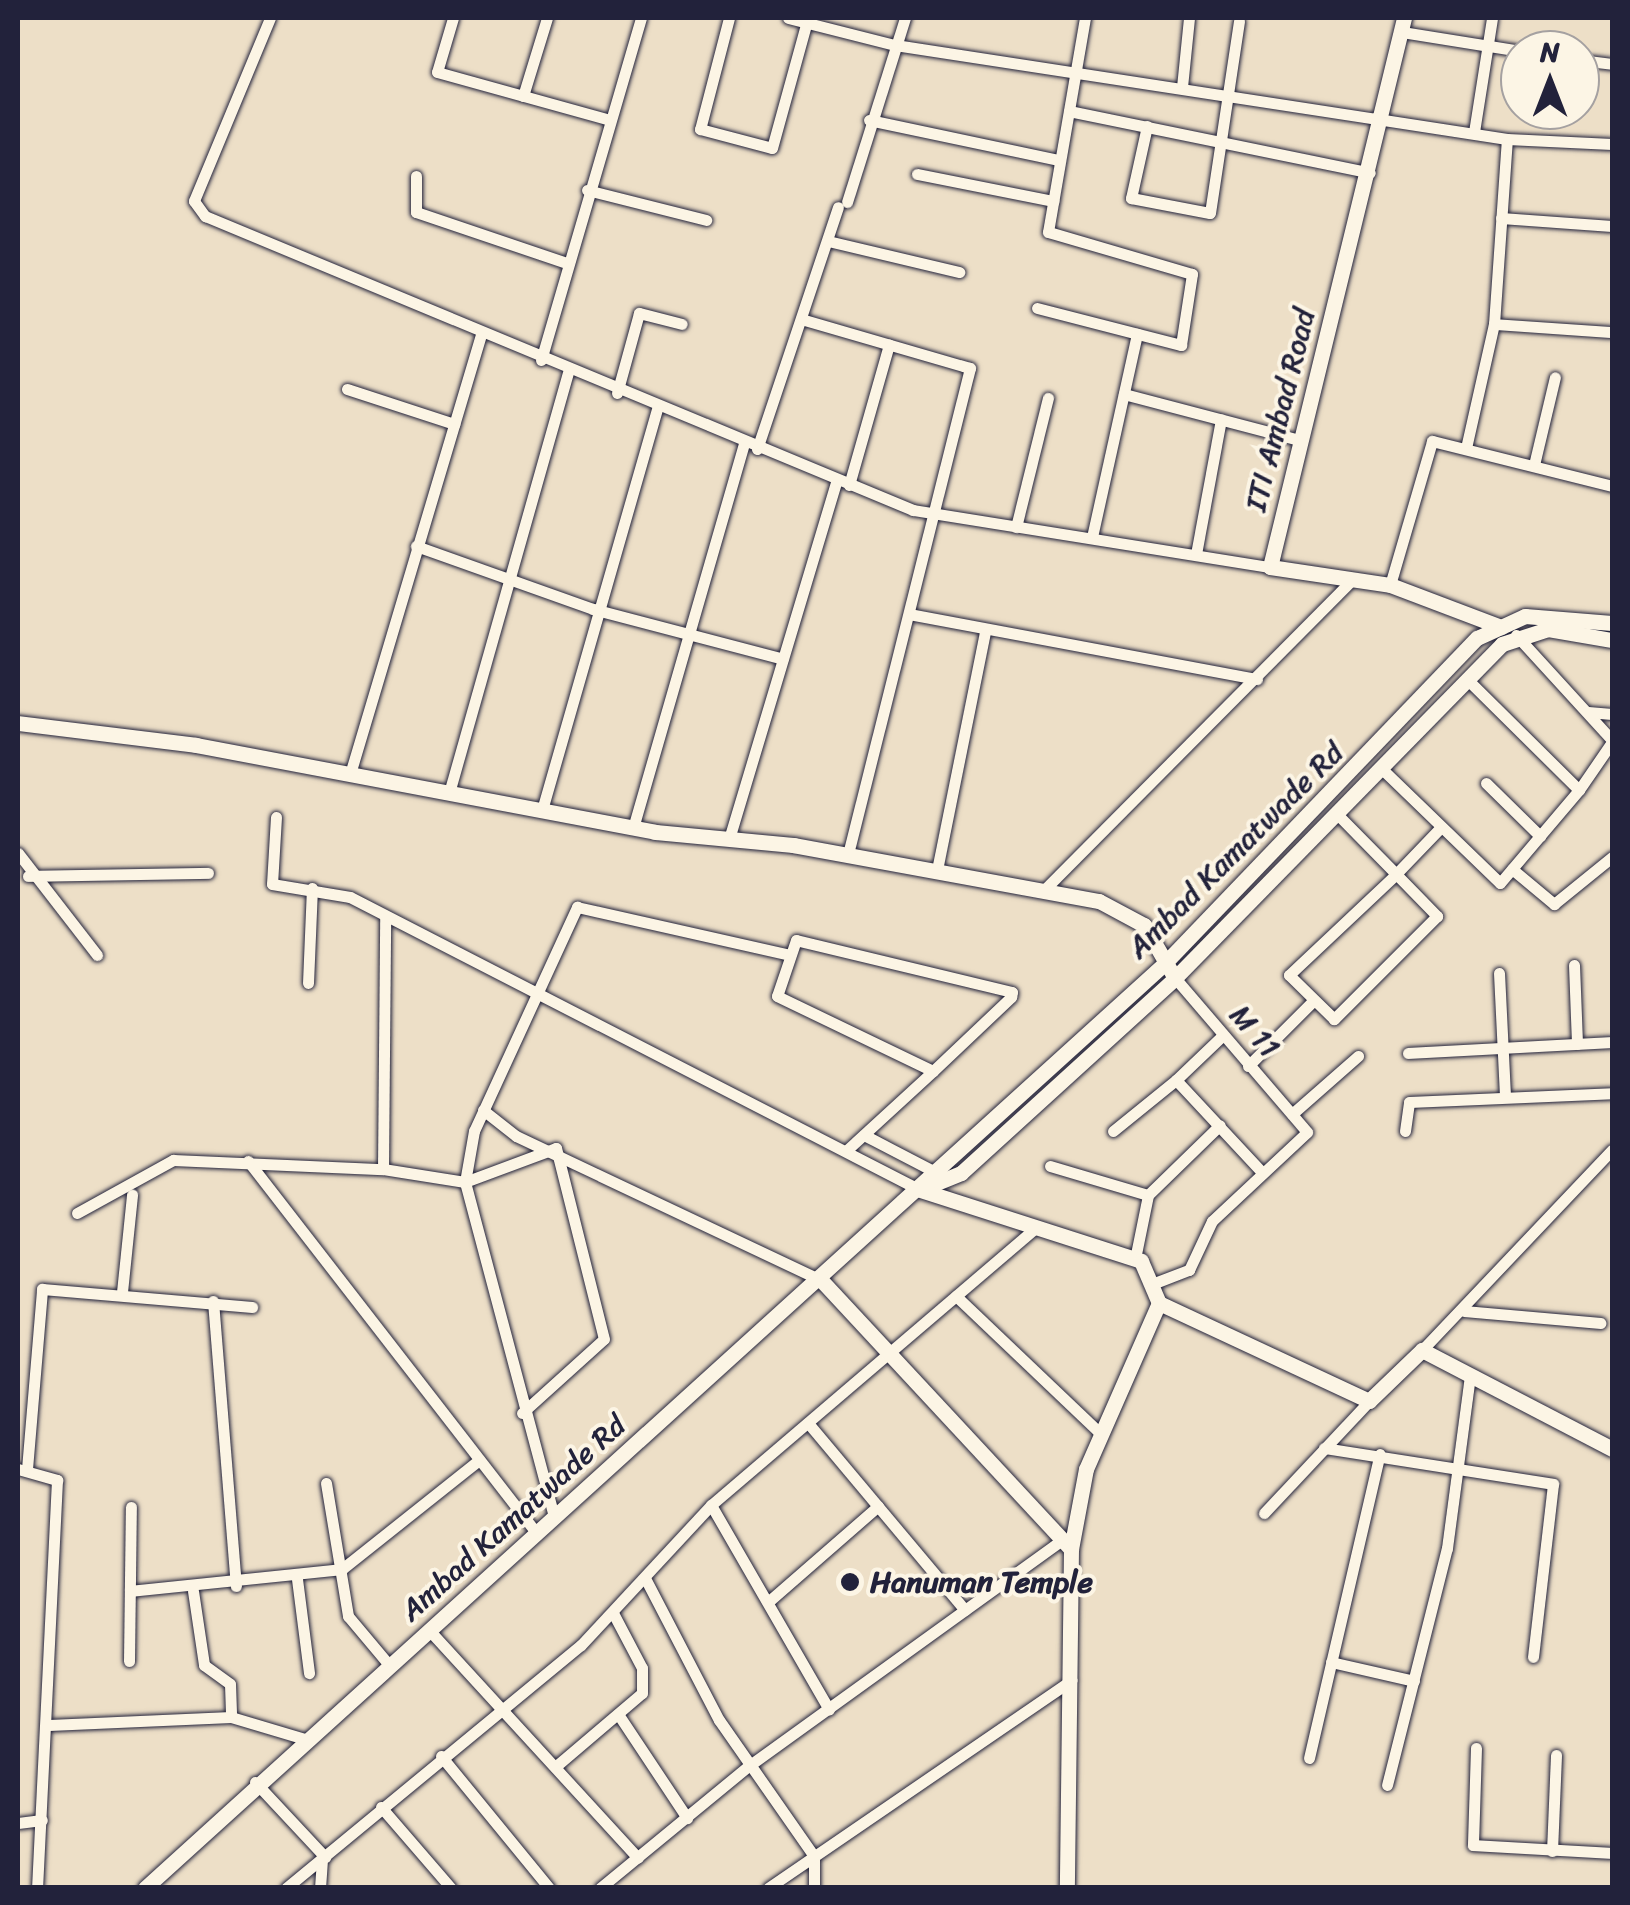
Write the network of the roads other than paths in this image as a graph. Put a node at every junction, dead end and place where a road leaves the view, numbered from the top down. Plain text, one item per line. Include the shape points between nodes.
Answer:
1 (270, 18) edge
2 (454, 18) edge
3 (547, 18) edge
4 (641, 18) edge
5 (729, 18) edge
6 (788, 18) edge
7 (905, 18) edge
8 (1085, 18) edge
9 (1189, 18) edge
10 (1492, 18) edge
11 (1239, 21) dead end
12 (808, 22) junction
13 (1403, 25) edge
14 (895, 45) junction
15 (1488, 47) junction
16 (1500, 48) edge
17 (1076, 70) junction
18 (1182, 87) junction
19 (1232, 93) junction
20 (523, 96) junction
21 (1069, 110) junction
22 (1385, 116) junction
23 (606, 119) junction
24 (869, 120) junction
25 (1146, 126) junction
26 (1474, 132) junction
27 (1507, 139) junction
28 (1226, 141) junction
29 (1612, 144) edge
30 (1058, 160) junction
31 (1370, 173) junction
32 (917, 174) dead end
33 (416, 176) dead end
34 (587, 190) junction
35 (1053, 201) junction
36 (1501, 218) junction
37 (706, 220) dead end
38 (1612, 226) edge
39 (828, 241) junction
40 (567, 263) junction
41 (959, 272) dead end
42 (1037, 308) dead end
43 (802, 319) junction
44 (682, 324) dead end
45 (1494, 324) junction
46 (1612, 332) edge
47 (481, 334) junction
48 (1137, 334) junction
49 (889, 344) junction
50 (542, 360) junction
51 (568, 372) junction
52 (1555, 377) dead end
53 (347, 389) dead end
54 (617, 393) junction
55 (1124, 394) junction
56 (1048, 398) dead end
57 (657, 409) junction
58 (1221, 419) junction
59 (454, 424) junction
60 (1299, 440) junction
61 (751, 446) junction
62 (1466, 448) junction
63 (1534, 464) junction
64 (843, 483) junction
65 (1612, 486) edge
66 (934, 514) junction
67 (1016, 526) junction
68 (1092, 537) junction
69 (416, 546) junction
70 (1196, 554) junction
71 (1270, 567) junction
72 (506, 575) junction
73 (1353, 579) junction
74 (1390, 585) junction
75 (594, 609) junction
76 (909, 614) junction
77 (1557, 623) junction
78 (1612, 623) edge
79 (1496, 624) junction
80 (690, 633) junction
81 (985, 633) junction
82 (1516, 635) junction
83 (1612, 640) edge
84 (783, 659) junction
85 (1258, 679) junction
86 (1468, 680) junction
87 (1588, 712) junction
88 (1612, 714) edge
89 (18, 722) edge
90 (1612, 741) edge
91 (1382, 769) junction
92 (350, 774) junction
93 (1486, 783) dead end
94 (1579, 790) junction
95 (450, 793) junction
96 (542, 810) junction
97 (1338, 814) junction
98 (276, 818) dead end
99 (1441, 827) junction
100 (633, 828) junction
101 (1540, 836) junction
102 (729, 839) junction
103 (18, 853) edge
104 (848, 854) junction
105 (1611, 861) edge
106 (1512, 869) junction
107 (936, 870) junction
108 (208, 872) dead end
109 (1396, 874) junction
110 (28, 876) junction
111 (312, 888) junction
112 (1044, 890) junction
113 (385, 918) junction
114 (97, 955) dead end
115 (790, 956) dead end
116 (1164, 964) junction
117 (1574, 966) dead end
118 (1499, 973) dead end
119 (1175, 978) junction
120 (308, 983) dead end
121 (537, 990) junction
122 (1314, 1000) junction
123 (1222, 1036) junction
124 (1612, 1042) edge
125 (1577, 1044) junction
126 (1502, 1048) junction
127 (1408, 1053) dead end
128 (1358, 1056) dead end
129 (1248, 1066) junction
130 (933, 1071) junction
131 (1176, 1080) junction
132 (1612, 1093) edge
133 (1505, 1098) junction
134 (483, 1110) junction
135 (1292, 1114) junction
136 (1220, 1126) junction
137 (1405, 1131) dead end
138 (1113, 1132) dead end
139 (864, 1134) junction
140 (556, 1148) junction
141 (848, 1149) junction
142 (1612, 1150) edge
143 (248, 1162) junction
144 (1050, 1166) dead end
145 (384, 1169) junction
146 (1261, 1171) junction
147 (936, 1172) junction
148 (464, 1182) junction
149 (920, 1190) junction
150 (1148, 1195) junction
151 (132, 1196) dead end
152 (77, 1213) dead end
153 (1037, 1227) junction
154 (1136, 1258) junction
155 (821, 1280) junction
156 (1152, 1284) junction
157 (122, 1292) junction
158 (956, 1296) junction
159 (214, 1301) junction
160 (1159, 1303) junction
161 (252, 1307) dead end
162 (1464, 1311) junction
163 (1600, 1323) dead end
164 (1422, 1350) junction
165 (889, 1354) junction
166 (1470, 1375) junction
167 (1369, 1401) junction
168 (522, 1413) junction
169 (808, 1424) junction
170 (1100, 1433) junction
171 (1324, 1448) junction
172 (1612, 1449) edge
173 (1380, 1454) junction
174 (479, 1460) junction
175 (1462, 1464) junction
176 (22, 1469) edge
177 (326, 1483) dead end
178 (711, 1505) junction
179 (878, 1506) junction
180 (131, 1507) dead end
181 (1264, 1512) dead end
182 (554, 1517) junction
183 (537, 1532) junction
184 (1066, 1545) junction
185 (342, 1569) junction
186 (644, 1578) junction
187 (297, 1579) junction
188 (236, 1586) junction
189 (130, 1592) junction
190 (192, 1592) junction
191 (768, 1602) junction
192 (965, 1610) junction
193 (612, 1613) junction
194 (430, 1630) junction
195 (1532, 1657) dead end
196 (129, 1661) dead end
197 (1331, 1662) junction
198 (390, 1666) junction
199 (309, 1673) dead end
200 (1072, 1680) junction
201 (1414, 1680) junction
202 (829, 1709) junction
203 (504, 1711) junction
204 (618, 1714) junction
205 (231, 1718) junction
206 (48, 1725) junction
207 (306, 1738) junction
208 (1476, 1748) dead end
209 (1556, 1755) dead end
210 (441, 1756) junction
211 (1309, 1758) dead end
212 (750, 1766) junction
213 (554, 1767) junction
214 (255, 1782) junction
215 (1387, 1785) dead end
216 (382, 1808) junction
217 (687, 1818) junction
218 (42, 1820) junction
219 (18, 1823) edge
220 (1552, 1851) junction
221 (1612, 1853) edge
222 (814, 1856) junction
223 (323, 1858) junction
224 (638, 1858) junction
225 (37, 1888) edge
226 (145, 1888) edge
227 (286, 1888) edge
228 (320, 1888) edge
229 (451, 1888) edge
230 (549, 1888) edge
231 (600, 1888) edge
232 (768, 1888) edge
233 (814, 1888) edge
234 (1068, 1888) edge

1 - 47 street via 194,201 226,227
2 - 20 street via 438,72
3 - 20 street
4 - 23 street
5 - 12 street via 700,129 772,148
6 - 12 street
7 - 14 street
8 - 17 street
9 - 18 street
10 - 15 street
11 - 19 street
12 - 14 street
13 - 15 street
13 - 22 street, ITI Ambad Road
14 - 17 street
14 - 24 street
15 - 16 street
15 - 26 street
17 - 18 street
17 - 21 street
18 - 19 street
19 - 22 street
19 - 28 street
20 - 23 street
21 - 25 street
21 - 30 street
22 - 26 street
22 - 31 street, ITI Ambad Road
23 - 34 street
24 - 30 street
24 - 39 street
25 - 28 street
25 - 28 street via 1131,198 1210,213
26 - 27 street
27 - 29 street
27 - 36 street
28 - 31 street
30 - 35 street
31 - 60 street, ITI Ambad Road
32 - 35 street
33 - 40 street via 416,212
34 - 37 street
34 - 40 street
35 - 48 street via 1048,232 1192,274 1181,345
36 - 38 street
36 - 45 street
39 - 41 street
39 - 43 street
40 - 50 street
42 - 48 street
43 - 49 street
43 - 61 street
44 - 54 street via 639,313
45 - 46 street
45 - 62 street
47 - 50 street
47 - 59 street
48 - 55 street
49 - 64 street
49 - 66 street via 970,368
50 - 51 street
51 - 54 street
51 - 72 street
52 - 63 street
53 - 59 street
54 - 57 street
55 - 58 street
55 - 68 street
56 - 67 street
57 - 61 street
57 - 75 street
58 - 60 street
58 - 70 street
59 - 69 street
60 - 71 street, ITI Ambad Road
61 - 64 street
61 - 80 street
62 - 63 street
62 - 74 street via 1432,441 1424,448
63 - 65 street
64 - 66 street
64 - 84 street
66 - 67 street
66 - 76 street
67 - 68 street
68 - 70 street
69 - 72 street
69 - 92 street
70 - 71 street
71 - 73 street
72 - 75 street
72 - 95 street
73 - 74 street
73 - 85 street
74 - 79 street
75 - 80 street
75 - 96 street
76 - 81 street
76 - 104 street
77 - 78 street
77 - 79 street
77 - 82 street
77 - 83 street
79 - 82 street
79 - 116 street, Ambad Kamatwade Rd
80 - 84 street
80 - 100 street
81 - 85 street
81 - 107 street
82 - 86 street, Ambad Kamatwade Rd
82 - 87 street
84 - 102 street
85 - 112 street
86 - 91 street, Ambad Kamatwade Rd
86 - 94 street
87 - 88 street
87 - 90 street
89 - 92 street, M 11
90 - 94 street
91 - 97 street, Ambad Kamatwade Rd
91 - 99 street
92 - 95 street, M 11
93 - 101 street
94 - 101 street
95 - 96 street, M 11
96 - 100 street, M 11
97 - 109 street
97 - 119 street, Ambad Kamatwade Rd
98 - 111 street via 268,881
99 - 106 street via 1500,883
99 - 109 street
100 - 102 street, M 11
101 - 106 street
102 - 104 street, M 11
103 - 110 street
104 - 107 street, M 11
105 - 106 street via 1554,904
107 - 112 street, M 11
108 - 110 street
109 - 122 street via 1288,975
109 - 122 street via 1437,916 1334,1020
110 - 114 street
111 - 113 street
111 - 120 street
112 - 116 street, M 11 via 1098,901 1144,925
113 - 121 street
113 - 145 street
115 - 121 street via 577,907
116 - 119 street, M 11
116 - 147 street, Ambad Kamatwade Rd
117 - 125 street
118 - 126 street
119 - 123 street, M 11
119 - 149 street, Ambad Kamatwade Rd via 961,1173
121 - 134 street
121 - 141 street
122 - 129 street
123 - 129 street, M 11
123 - 131 street
124 - 125 street
125 - 126 street
126 - 127 street
126 - 133 street
128 - 135 street
129 - 135 street, M 11
130 - 130 street via 1012,992 796,940 777,996
130 - 139 street
131 - 136 street
131 - 138 street
132 - 133 street
133 - 137 street via 1406,1102
134 - 140 street via 504,1129
134 - 148 street
135 - 146 street, M 11 via 1307,1132
136 - 146 street
136 - 150 street
139 - 141 street
139 - 147 street
140 - 148 street
140 - 155 street
140 - 168 street via 604,1339
141 - 149 street
142 - 162 street
143 - 145 street
143 - 152 street via 174,1160
143 - 174 street
144 - 150 street
145 - 148 street
146 - 156 street via 1212,1221 1193,1266
147 - 149 street, Ambad Kamatwade Rd
148 - 168 street
149 - 153 street
149 - 155 street, Ambad Kamatwade Rd
150 - 154 street
151 - 157 street
153 - 154 street
153 - 158 street
154 - 156 street
155 - 165 street
155 - 182 street, Ambad Kamatwade Rd
156 - 160 street
157 - 159 street
157 - 176 street via 42,1290
158 - 165 street
158 - 170 street
159 - 161 street
159 - 188 street
160 - 167 street
160 - 170 street
162 - 163 street
162 - 164 street
164 - 166 street
164 - 167 street
165 - 169 street
165 - 184 street
166 - 172 street
166 - 175 street
167 - 171 street
168 - 182 street
169 - 178 street
169 - 179 street
170 - 184 street
171 - 173 street
171 - 181 street
173 - 175 street
173 - 197 street
174 - 183 street
174 - 185 street
175 - 195 street via 1540,1476 1554,1487
175 - 201 street
176 - 206 street via 57,1480
177 - 185 street
178 - 186 street
178 - 191 street
179 - 191 street
179 - 192 street
180 - 189 street
182 - 183 street, Ambad Kamatwade Rd
183 - 194 street, Ambad Kamatwade Rd
184 - 192 street
184 - 200 street
185 - 187 street
185 - 198 street via 348,1616
186 - 193 street
186 - 212 street
187 - 188 street
187 - 199 street
188 - 190 street
189 - 190 street
189 - 196 street
190 - 205 street via 204,1665 230,1684
191 - 202 street
192 - 202 street
193 - 203 street
193 - 204 street via 644,1678 642,1693
194 - 198 street, Ambad Kamatwade Rd
194 - 203 street
197 - 201 street
197 - 211 street
198 - 207 street, Ambad Kamatwade Rd
200 - 222 street
200 - 234 street
201 - 215 street
202 - 212 street
203 - 210 street
203 - 213 street
204 - 213 street
204 - 217 street
205 - 206 street
205 - 207 street
206 - 218 street
207 - 214 street, Ambad Kamatwade Rd
208 - 220 street via 1473,1846
209 - 220 street
210 - 216 street
210 - 230 street
212 - 217 street
212 - 222 street
213 - 224 street
214 - 223 street
214 - 226 street, Ambad Kamatwade Rd
216 - 223 street
216 - 229 street
217 - 224 street
218 - 219 street
218 - 225 street
220 - 221 street
222 - 232 street
222 - 233 street
223 - 227 street
223 - 228 street
224 - 231 street

